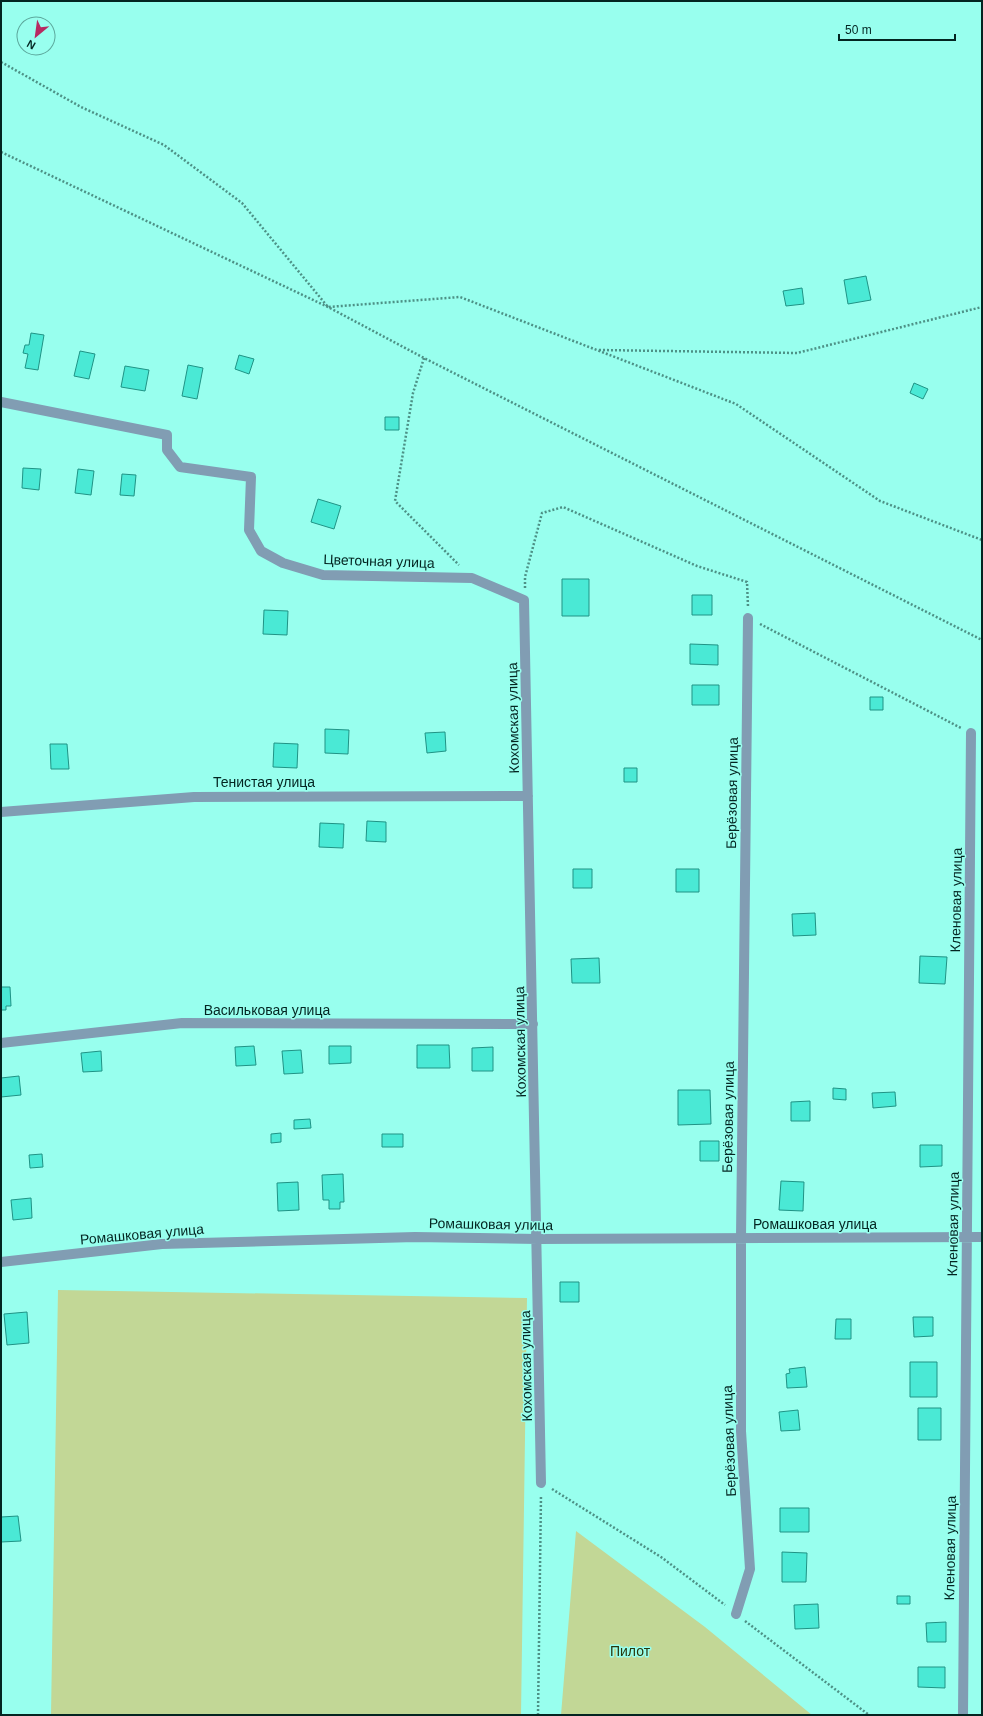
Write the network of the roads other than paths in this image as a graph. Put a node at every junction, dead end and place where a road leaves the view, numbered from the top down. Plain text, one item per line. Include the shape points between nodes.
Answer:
1 (1, 402) edge
2 (524, 600) joint
3 (748, 618) road end
4 (972, 733) road end
5 (528, 796) junction
6 (1, 812) edge
7 (533, 1024) junction
8 (1, 1044) edge
9 (982, 1237) edge
10 (741, 1238) junction
11 (967, 1238) junction
12 (538, 1239) junction
13 (1, 1262) edge
14 (541, 1483) road end
15 (736, 1614) road end
16 (963, 1715) edge

1 - 2 street, Цветочная улица via 167,435 167,450 180,467 251,477 249,530 261,551 283,563 322,575 472,578
2 - 5 street, Кохомская улица
3 - 10 street, Берёзовая улица
4 - 11 street, Кленовая улица
5 - 6 street, Тенистая улица via 194,796
5 - 7 street, Кохомская улица
7 - 8 street, Васильковая улица via 182,1024
7 - 12 street, Кохомская улица
9 - 11 street, Ромашковая улица
10 - 11 street, Ромашковая улица
10 - 12 street, Ромашковая улица
10 - 15 street, Берёзовая улица via 741,1431 750,1569
11 - 16 street, Кленовая улица
12 - 13 street, Ромашковая улица via 414,1237 162,1244
12 - 14 street, Кохомская улица

